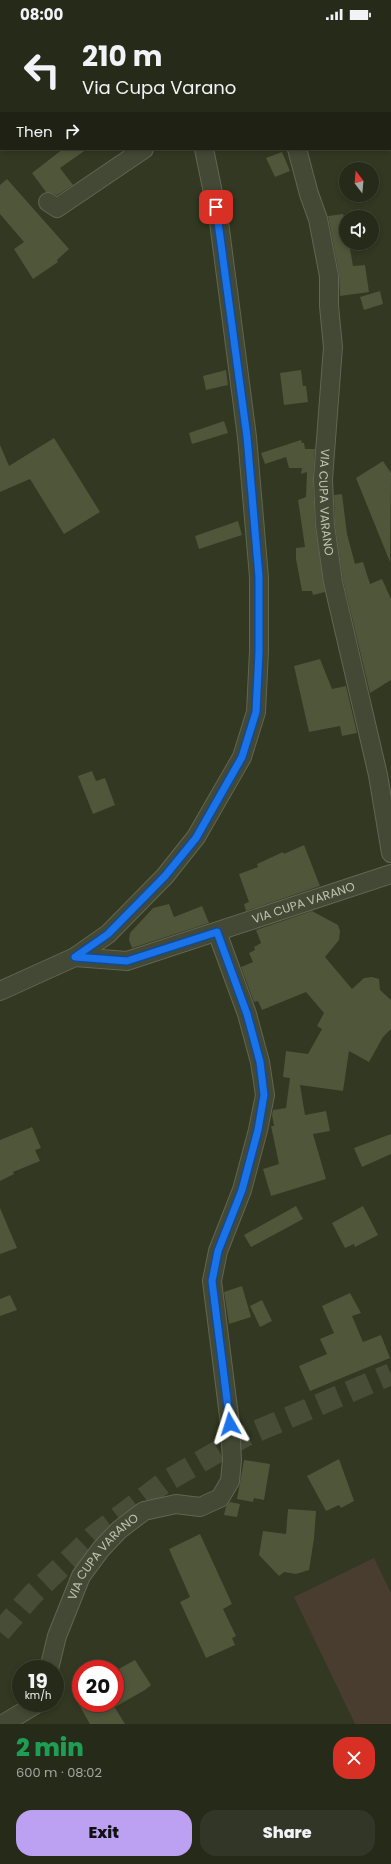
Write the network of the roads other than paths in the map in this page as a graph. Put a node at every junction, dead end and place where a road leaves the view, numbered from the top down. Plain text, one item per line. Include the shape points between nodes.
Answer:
1 (143, 150) edge
2 (204, 150) edge
3 (297, 150) edge
4 (48, 202) dead end
5 (391, 853) edge
6 (391, 874) edge
7 (217, 932) junction
8 (75, 957) junction
9 (0, 991) edge
10 (51, 1660) edge
11 (23, 1712) edge
12 (3, 1724) edge

1 - 4 street via 57,208
2 - 8 street via 219,222 247,437 259,577 256,712 242,757 196,838 165,876 108,934
3 - 5 street, VIA CUPA VARANO via 318,219 329,276 333,347 323,479 333,582 378,775
6 - 7 street, VIA CUPA VARANO
7 - 8 street, VIA CUPA VARANO via 127,961
7 - 10 street, VIA CUPA VARANO via 247,1014 260,1062 264,1095 258,1130 242,1190 218,1251 212,1281 230,1424 230,1481 220,1498 200,1507 176,1504 144,1511 119,1530 81,1576 57,1636
8 - 9 street
11 - 12 street

